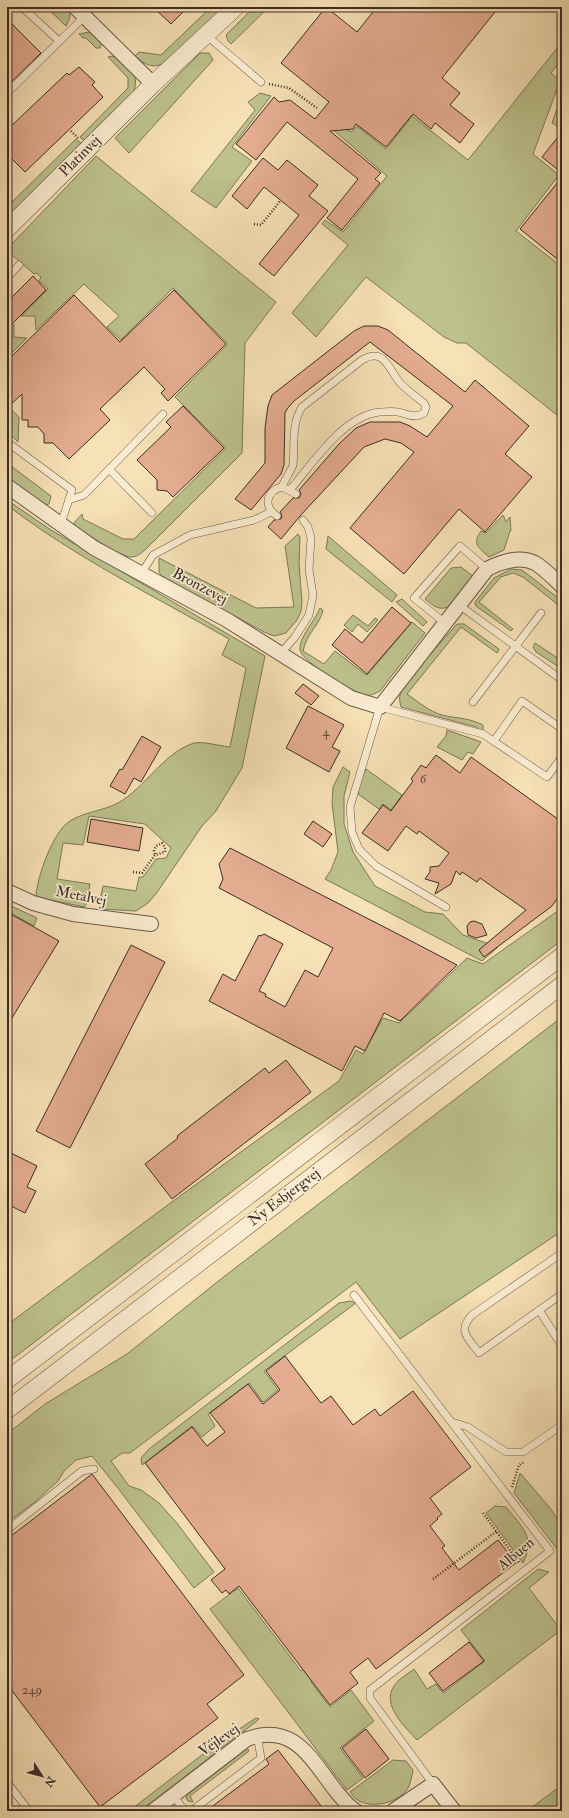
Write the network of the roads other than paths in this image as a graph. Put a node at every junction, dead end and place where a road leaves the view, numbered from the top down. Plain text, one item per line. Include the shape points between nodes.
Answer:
1 (22, 7) edge
2 (236, 7) edge
3 (80, 12) edge
4 (206, 35) junction
5 (59, 41) junction
6 (261, 82) road end
7 (153, 84) junction
8 (7, 93) edge
9 (7, 229) edge
10 (20, 265) dead end
11 (7, 278) edge
12 (163, 414) dead end
13 (7, 442) edge
14 (109, 469) junction
15 (7, 486) edge
16 (282, 487) junction
17 (69, 500) junction
18 (152, 513) dead end
19 (303, 520) dead end
20 (61, 524) junction
21 (487, 570) junction
22 (141, 574) junction
23 (562, 586) edge
24 (459, 605) junction
25 (541, 613) dead end
26 (445, 623) junction
27 (516, 646) junction
28 (281, 653) junction
29 (562, 680) edge
30 (473, 702) dead end
31 (380, 707) junction
32 (562, 729) edge
33 (494, 741) junction
34 (562, 757) edge
35 (7, 891) edge
36 (446, 907) dead end
37 (151, 924) dead end
38 (562, 956) edge
39 (562, 985) edge
40 (562, 1253) edge
41 (562, 1294) edge
42 (354, 1295) dead end
43 (539, 1310) junction
44 (562, 1346) edge
45 (7, 1380) edge
46 (7, 1410) edge
47 (452, 1422) junction
48 (562, 1425) edge
49 (94, 1470) dead end
50 (7, 1530) edge
51 (258, 1735) junction
52 (7, 1782) edge
53 (433, 1784) junction
54 (173, 1795) junction
55 (399, 1810) edge
56 (29, 1811) edge
57 (153, 1811) edge
58 (356, 1811) edge
59 (454, 1811) edge

1 - 5 lane
2 - 4 street, Platinvej
3 - 5 lane
3 - 7 street
4 - 6 lane
4 - 7 street, Platinvej
5 - 8 lane
7 - 9 street, Platinvej
10 - 11 lane
12 - 14 lane
13 - 17 lane via 72,490
14 - 17 lane via 84,495
14 - 18 lane
15 - 20 street, Bronzevej
16 - 16 lane via 293,467 294,427 302,407 362,360 371,355 384,360 400,383 424,403 426,407 420,416 396,411 378,412 360,418 333,439 293,492
16 - 22 lane via 276,488 268,497 268,505 274,514 190,535 154,555
17 - 20 lane
19 - 28 lane via 311,538 309,570 313,595 309,615
20 - 22 street, Bronzevej via 94,548
21 - 23 street via 502,561 519,560 535,563
21 - 24 street
21 - 26 lane via 460,546 414,598
22 - 28 street, Bronzevej via 227,620
24 - 26 street
24 - 27 lane
25 - 27 lane
26 - 31 street
27 - 29 lane
27 - 30 lane
28 - 31 street, Bronzevej via 351,698
31 - 33 lane, Bronzevej via 465,728
31 - 36 lane via 350,807 352,832 359,849 376,866
32 - 33 lane via 522,701
33 - 34 lane, Bronzevej via 547,777
35 - 37 street, Metalvej via 33,903 73,914
38 - 45 street, Ny Esbjergvej
39 - 46 street, Ny Esbjergvej
40 - 43 lane via 472,1315 465,1323 464,1333 479,1353
41 - 43 lane
42 - 47 lane, Albuen
43 - 44 lane
47 - 48 lane via 468,1427 506,1452 523,1452
47 - 53 lane, Albuen via 550,1551 370,1690 370,1698
49 - 50 lane via 82,1471
51 - 54 street, Vejlevej via 246,1739
51 - 54 lane via 261,1758 194,1809 187,1811
51 - 58 street, Vejlevej via 283,1736 302,1747 343,1800
52 - 56 lane
53 - 55 street
53 - 59 street, Albuen
54 - 57 street, Vejlevej

